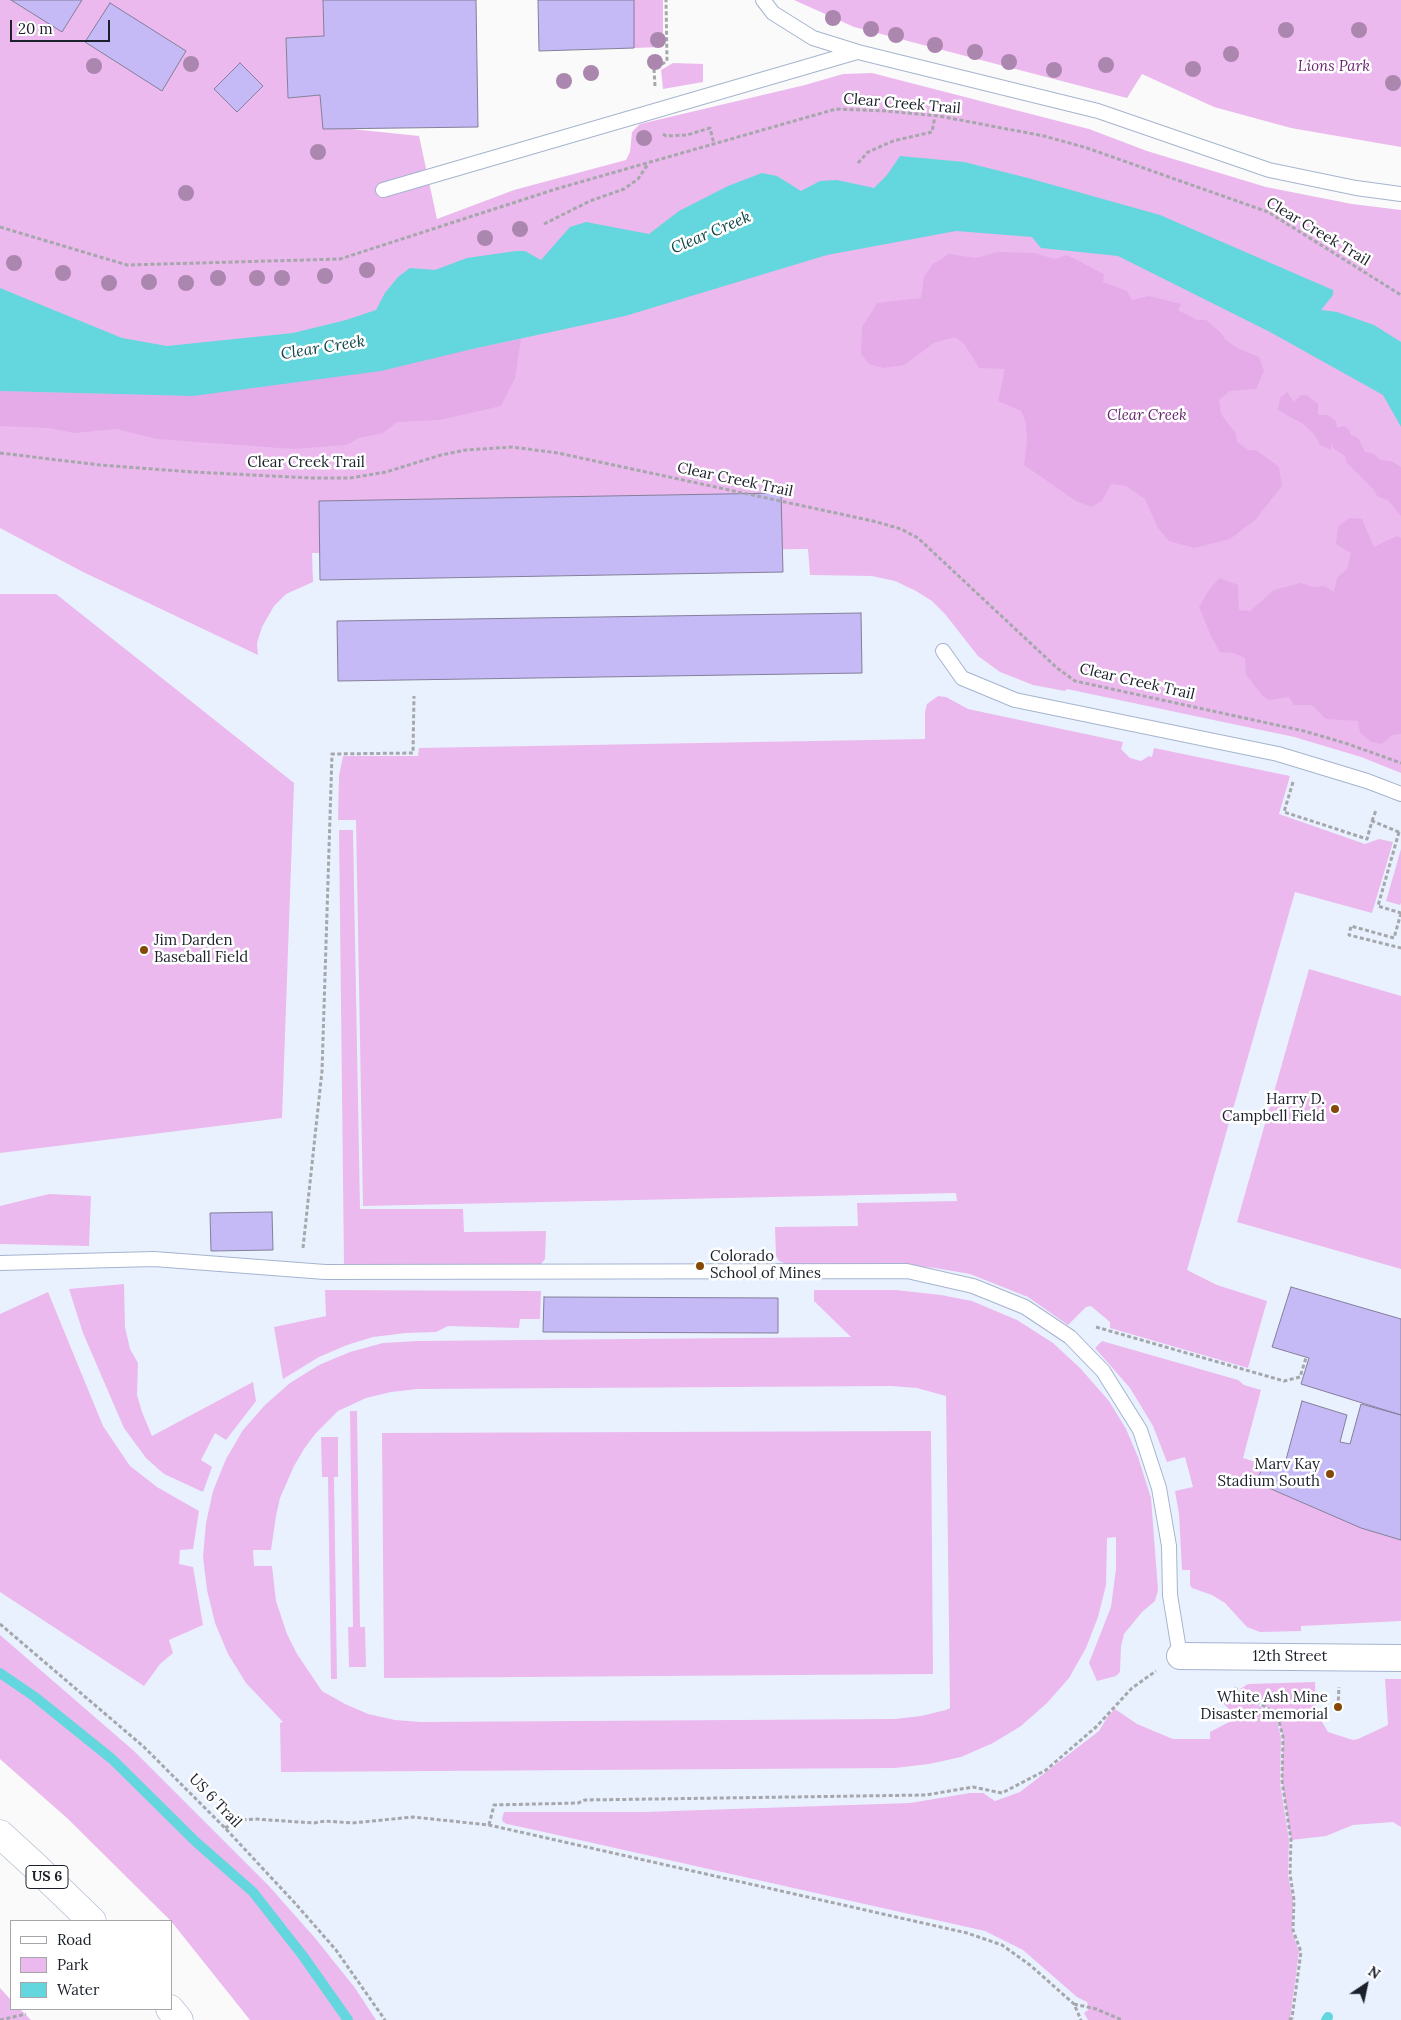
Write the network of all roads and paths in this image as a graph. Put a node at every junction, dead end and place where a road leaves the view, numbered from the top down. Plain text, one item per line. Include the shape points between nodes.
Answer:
1 (666, 0) edge
2 (763, 0) edge
3 (858, 52) junction
4 (657, 111) junction
5 (935, 116) junction
6 (714, 144) junction
7 (858, 163) dead end
8 (649, 164) junction
9 (383, 190) dead end
10 (1401, 194) edge
11 (544, 224) dead end
12 (0, 227) edge
13 (1401, 296) edge
14 (0, 453) edge
15 (943, 651) dead end
16 (414, 696) dead end
17 (1299, 760) junction
18 (1401, 764) edge
19 (1401, 794) edge
20 (1377, 806) dead end
21 (1372, 821) junction
22 (1400, 832) edge
23 (1401, 913) edge
24 (1401, 947) edge
25 (0, 1263) edge
26 (301, 1271) junction
27 (1077, 1344) junction
28 (1306, 1358) dead end
29 (0, 1624) edge
30 (1180, 1656) junction
31 (1401, 1658) edge
32 (1339, 1681) dead end
33 (1228, 1684) dead end
34 (1338, 1707) dead end
35 (489, 1825) junction
36 (225, 1828) junction
37 (0, 1834) edge
38 (91, 1920) edge
39 (1074, 2004) junction
40 (171, 2010) edge
41 (26, 2014) dead end
42 (0, 2020) edge
43 (179, 2020) edge
44 (385, 2020) edge
45 (1081, 2020) edge
46 (1122, 2020) edge
47 (1289, 2020) edge

1 - 4 path via 667,61 654,69
2 - 3 lane via 773,13 813,38
3 - 4 lane
3 - 10 lane via 1098,111 1269,170
4 - 6 path via 658,131 666,136 687,135 710,128
4 - 9 lane
5 - 6 path, Clear Creek Trail via 836,109
5 - 7 path via 932,132 885,144 868,152
5 - 13 path, Clear Creek Trail via 1044,136 1087,148 1268,212
6 - 8 path, Clear Creek Trail
8 - 11 path via 638,179 624,189 590,201
8 - 12 path, Clear Creek Trail via 556,189 340,259 127,265
14 - 18 path, Clear Creek Trail via 193,472 340,478 386,472 466,450 512,447 558,453 873,521 918,538 1057,668 1075,681 1304,731
15 - 17 lane via 962,678 1015,700
16 - 26 path via 413,752 332,754 322,1071
17 - 19 lane
17 - 21 path via 1284,812 1367,840
20 - 21 path
21 - 22 path
22 - 23 path via 1378,906
23 - 24 path via 1394,938 1351,926 1349,935
25 - 26 lane via 154,1259
26 - 27 lane via 907,1271 972,1286 1025,1307
27 - 28 path via 1095,1327 1284,1381 1300,1377
27 - 30 lane via 1104,1371 1143,1438 1159,1488
29 - 36 path, US 6 Trail via 144,1747
30 - 31 street, 12th Street
30 - 35 path via 1132,1688 1096,1727 1046,1770 1002,1793 973,1788 926,1796 585,1800 578,1803 494,1805
32 - 34 path
33 - 47 path via 1277,1714 1284,1737 1282,1781 1291,1840 1293,1930 1301,1952 1292,2018
35 - 36 path via 414,1817 352,1823 246,1819
35 - 39 path via 967,1932 1002,1945
36 - 44 path, US 6 Trail via 336,1950
37 - 38 highway, US 6
39 - 45 path
39 - 46 path
40 - 43 highway
41 - 42 path

